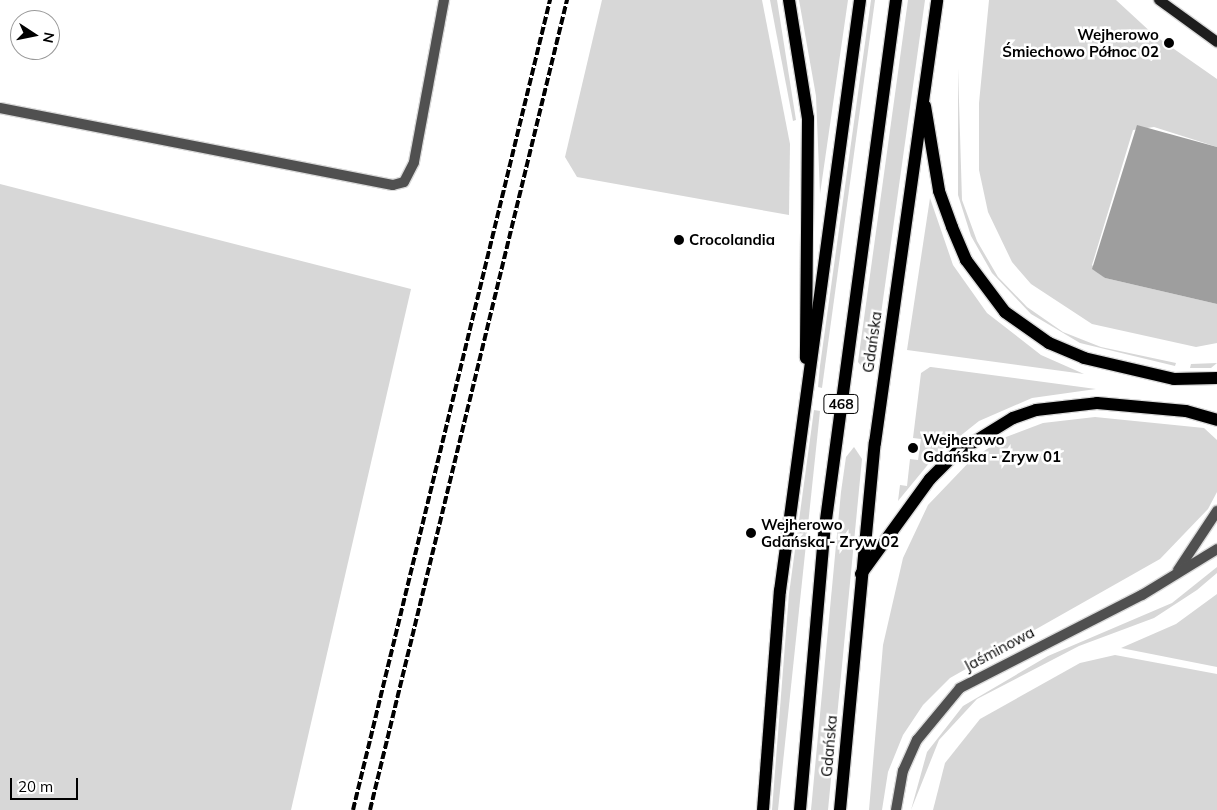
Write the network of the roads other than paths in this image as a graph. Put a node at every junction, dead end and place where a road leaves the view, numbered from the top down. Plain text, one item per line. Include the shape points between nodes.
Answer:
1 (444, 0) edge
2 (789, 0) edge
3 (860, 0) edge
4 (896, 0) edge
5 (938, 0) edge
6 (1160, 0) edge
7 (1217, 42) edge
8 (923, 91) junction
9 (0, 108) edge
10 (1217, 378) edge
11 (807, 396) junction
12 (1217, 420) edge
13 (1217, 511) edge
14 (1217, 549) edge
15 (1177, 571) junction
16 (859, 576) junction
17 (763, 810) edge
18 (800, 810) edge
19 (840, 810) edge
20 (896, 810) edge

1 - 9 street via 414,162 404,182 393,185
2 - 11 main road via 808,118
3 - 11 main road
4 - 18 main road, Gdańska / 468 via 825,527
5 - 8 main road, Gdańska / 468
6 - 7 main road
8 - 10 main road via 939,191 952,227 966,260 1005,312 1027,329 1076,355 1174,379
8 - 16 main road, Gdańska / 468
11 - 17 main road via 776,632
12 - 16 main road via 1186,411 1097,403 1036,410 1013,418 956,453 930,479
13 - 15 street, Jaśminowa
14 - 15 street, Jaśminowa
15 - 20 street, Jaśminowa via 1142,594 960,688 917,740 903,771
16 - 19 main road, Gdańska / 468

